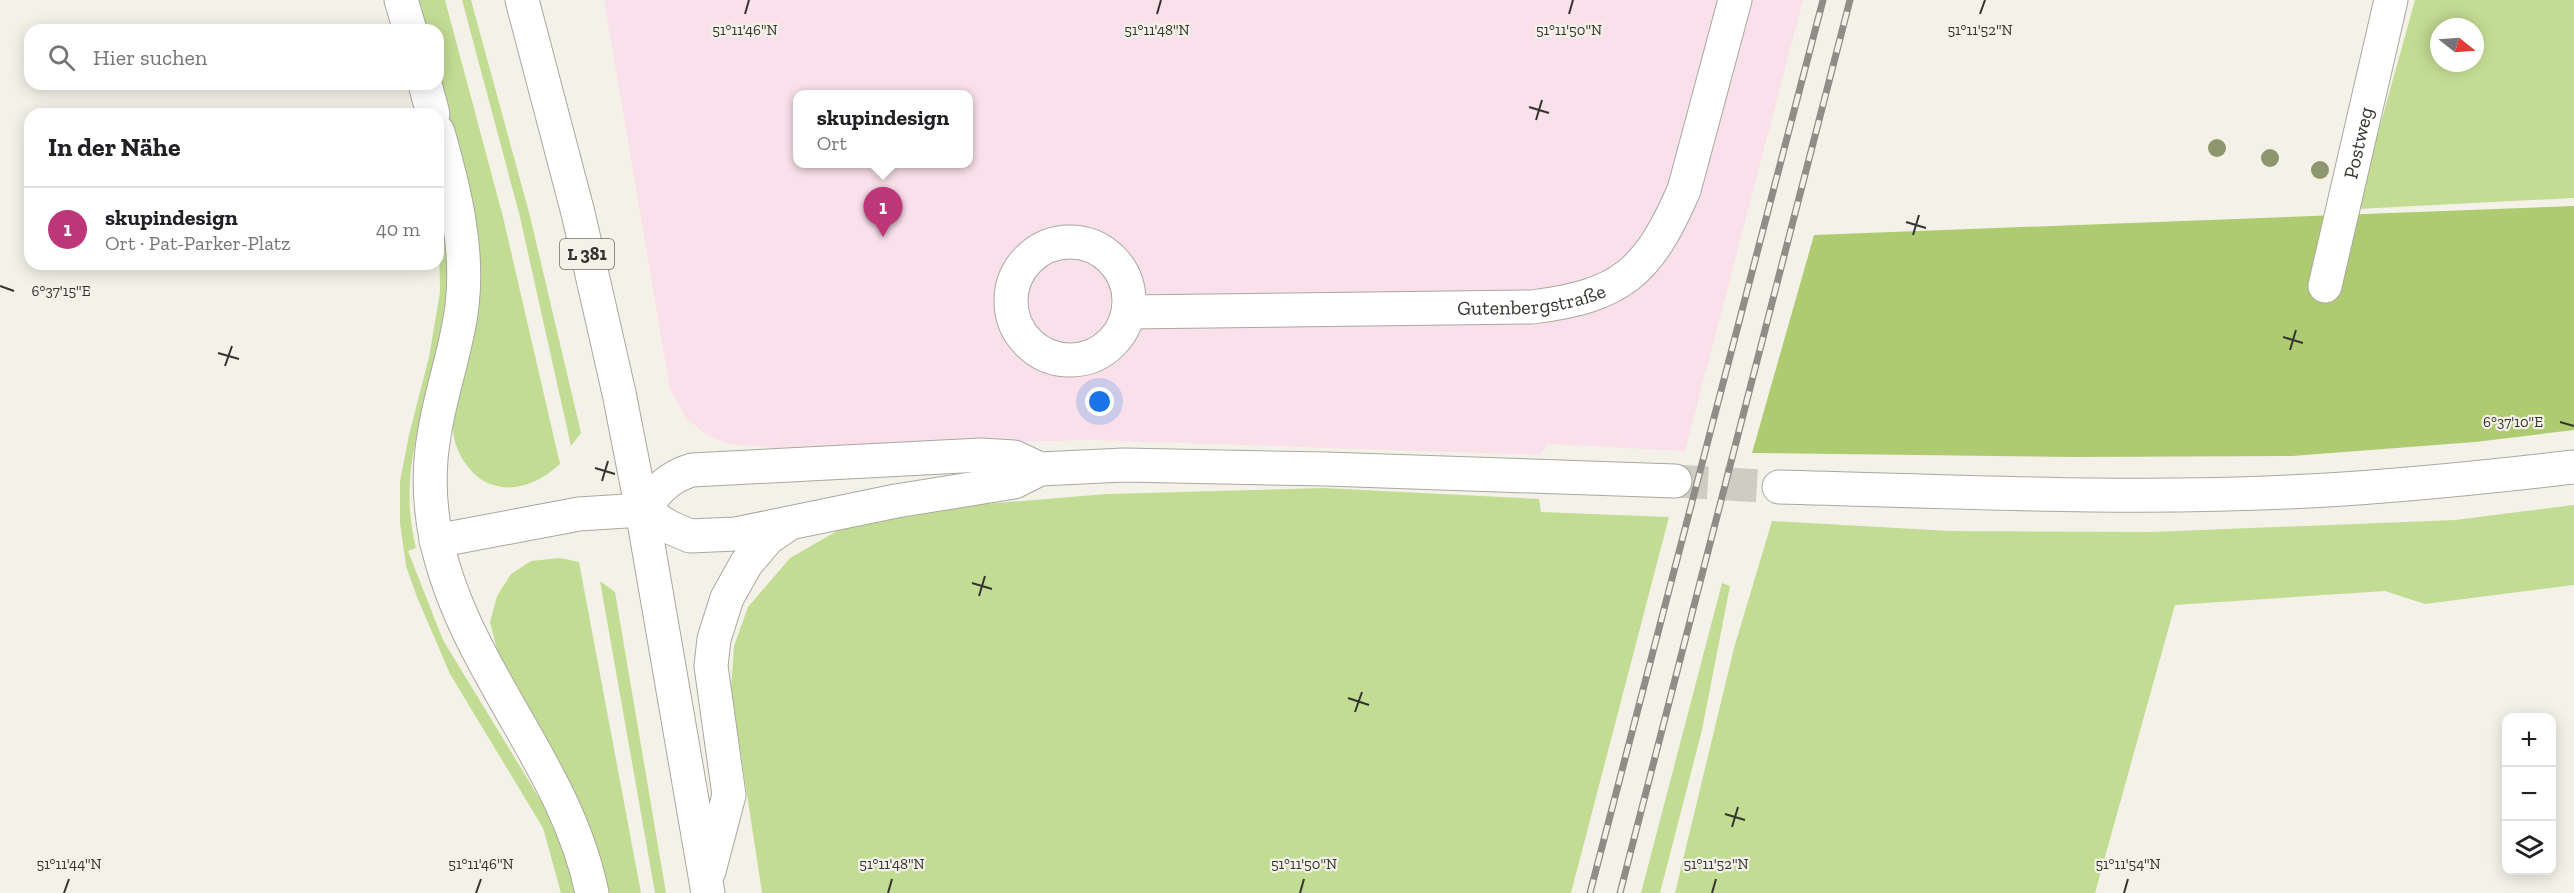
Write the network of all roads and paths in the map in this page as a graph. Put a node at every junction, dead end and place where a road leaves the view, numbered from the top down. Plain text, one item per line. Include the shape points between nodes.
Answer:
1 (401, 0) edge
2 (522, 0) edge
3 (1735, 0) edge
4 (2391, 0) edge
5 (408, 24) edge
6 (427, 90) edge
7 (431, 108) edge
8 (444, 157) edge
9 (2325, 286) dead end
10 (1128, 312) dead end
11 (2574, 467) edge
12 (1040, 469) junction
13 (1675, 481) tunnel mouth
14 (1779, 487) tunnel mouth
15 (642, 510) junction
16 (790, 523) junction
17 (436, 541) junction
18 (707, 887) edge
19 (592, 893) edge

1 - 5 street
2 - 15 street, L 381 via 578,213
3 - 10 street, Gutenbergstraße via 1684,190 1672,219 1641,263 1623,281 1604,291 1582,299 1532,307
4 - 9 street, Postweg
6 - 7 street
8 - 17 street via 456,206 464,274 462,307 431,460
11 - 14 street via 2441,483 2287,493
12 - 13 street via 1124,465
12 - 15 street via 1014,457 981,455 692,470 663,484
12 - 16 street via 1014,482
15 - 16 street via 690,536 736,534
15 - 17 street via 579,514
15 - 18 street, L 381
16 - 18 street, L 381 via 768,538 746,564 727,598 714,639 711,666 729,795
17 - 19 street via 464,626 569,816

